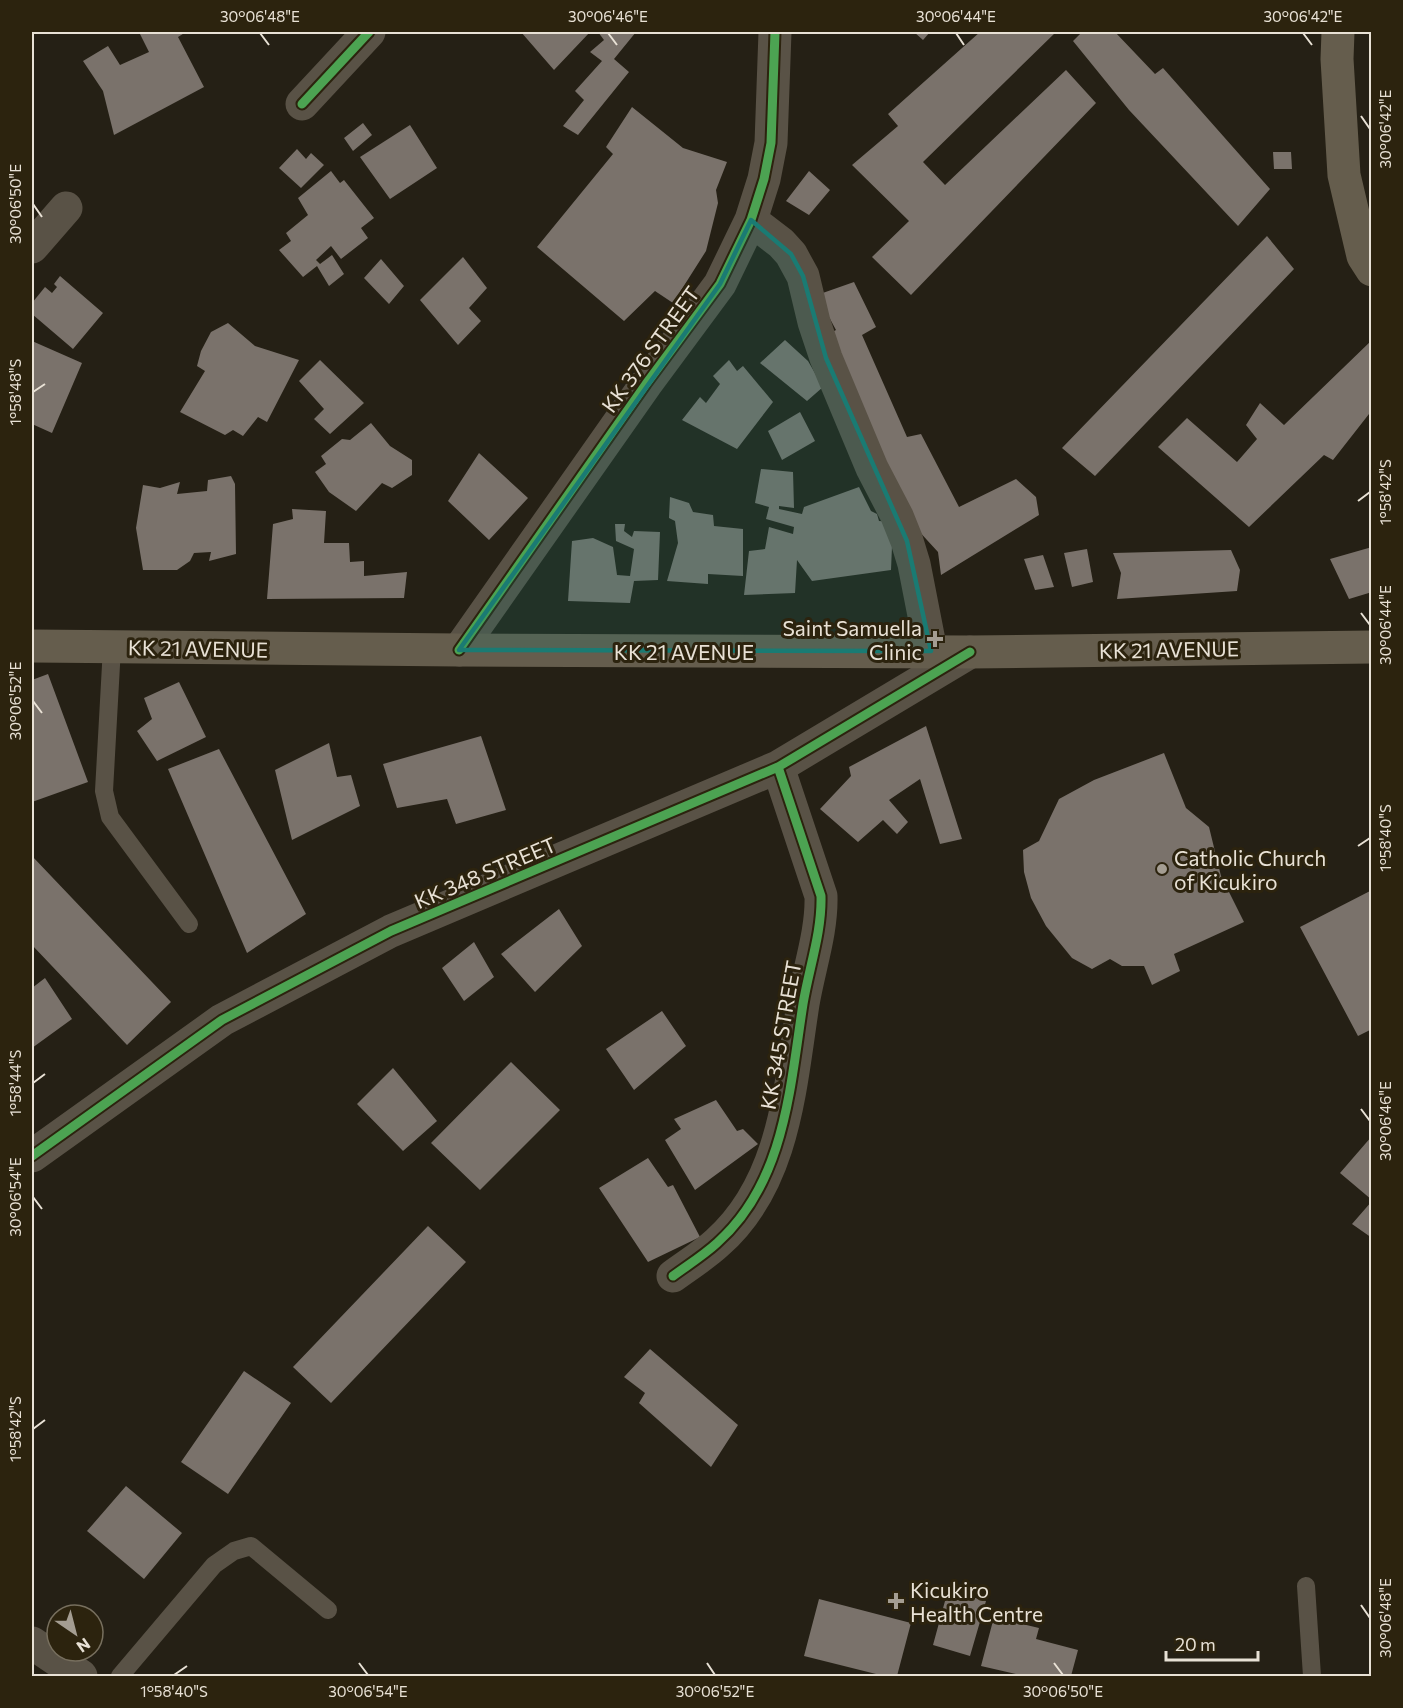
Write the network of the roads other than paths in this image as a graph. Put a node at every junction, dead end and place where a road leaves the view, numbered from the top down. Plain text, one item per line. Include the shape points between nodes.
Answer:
1 (369, 32) edge
2 (775, 32) edge
3 (1338, 32) edge
4 (302, 105) dead end
5 (66, 208) dead end
6 (751, 220) junction
7 (32, 247) edge
8 (1371, 270) edge
9 (32, 646) edge
10 (112, 647) junction
11 (1371, 647) edge
12 (459, 650) junction
13 (931, 651) junction
14 (970, 652) junction
15 (778, 767) junction
16 (189, 924) dead end
17 (32, 1156) edge
18 (674, 1276) dead end
19 (1306, 1586) dead end
20 (328, 1610) dead end
21 (35, 1653) edge
22 (81, 1677) edge
23 (120, 1677) edge
24 (1312, 1677) edge

1 - 4 street
2 - 6 street, KK 376 STREET via 771,142
3 - 8 main road via 1344,175 1363,256
5 - 7 street
6 - 12 street, KK 376 STREET via 720,284
6 - 13 street via 781,243 802,276 826,358 907,541
9 - 10 main road, KK 21 AVENUE
10 - 12 main road, KK 21 AVENUE
10 - 16 lane via 104,791 110,816
11 - 14 main road, KK 21 AVENUE
12 - 13 main road, KK 21 AVENUE
13 - 14 main road, KK 21 AVENUE
14 - 15 street, KK 348 STREET
15 - 17 street, KK 348 STREET via 391,931 222,1020
15 - 18 street, KK 345 STREET via 821,896 821,915 807,976 786,1110 768,1172 744,1214 718,1243
19 - 24 lane
20 - 23 lane via 251,1546 234,1551 214,1565
21 - 22 street

